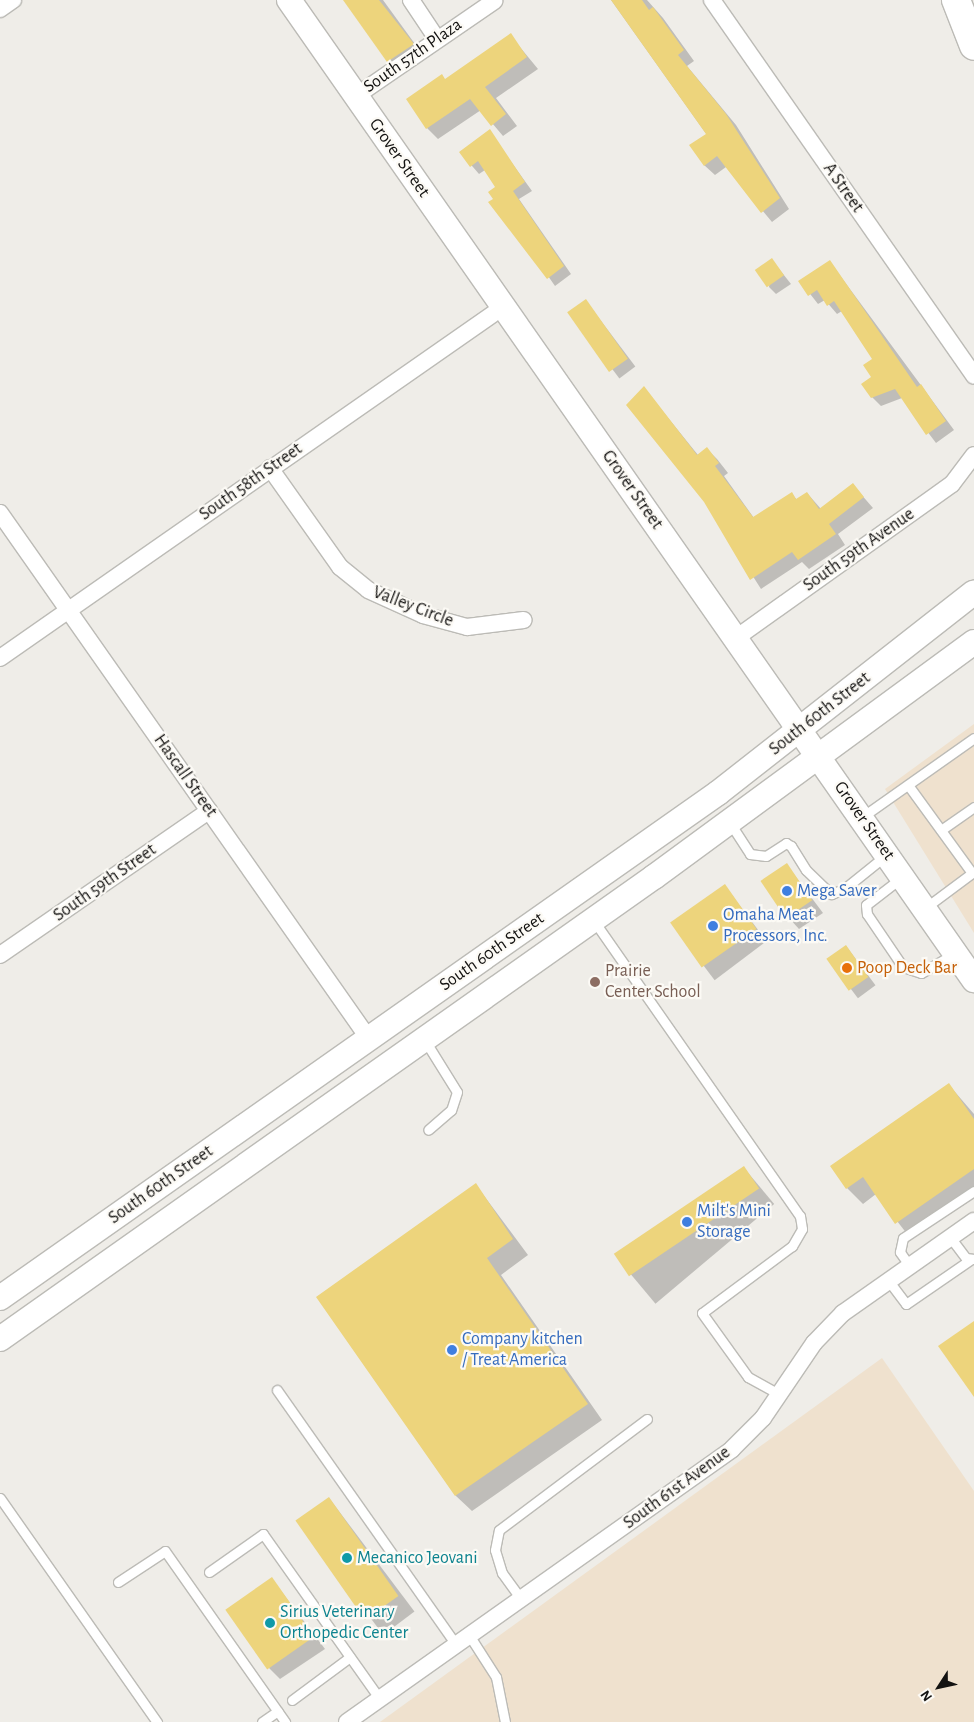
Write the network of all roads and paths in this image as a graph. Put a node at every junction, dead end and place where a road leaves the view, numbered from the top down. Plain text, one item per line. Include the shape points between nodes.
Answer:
1 (13, 0) edge
2 (289, 0) edge
3 (411, 0) edge
4 (494, 0) edge
5 (712, 0) edge
6 (956, 0) edge
7 (0, 9) edge
8 (437, 39) junction
9 (974, 46) edge
10 (356, 96) junction
11 (503, 307) junction
12 (974, 376) edge
13 (974, 455) edge
14 (270, 468) junction
15 (0, 513) edge
16 (974, 592) edge
17 (68, 610) junction
18 (524, 620) dead end
19 (736, 638) junction
20 (974, 642) edge
21 (0, 658) edge
22 (800, 730) junction
23 (974, 738) edge
24 (819, 757) junction
25 (908, 784) junction
26 (974, 807) edge
27 (209, 811) junction
28 (862, 818) junction
29 (730, 823) junction
30 (941, 830) junction
31 (887, 854) junction
32 (903, 877) junction
33 (925, 908) junction
34 (594, 920) junction
35 (536, 921) junction
36 (955, 952) junction
37 (0, 955) edge
38 (974, 980) edge
39 (369, 1039) junction
40 (424, 1039) junction
41 (428, 1130) dead end
42 (974, 1191) edge
43 (974, 1221) edge
44 (950, 1237) junction
45 (972, 1259) edge
46 (909, 1266) junction
47 (888, 1280) junction
48 (0, 1298) edge
49 (0, 1339) edge
50 (277, 1390) dead end
51 (780, 1395) junction
52 (648, 1419) dead end
53 (0, 1498) edge
54 (209, 1572) dead end
55 (118, 1582) dead end
56 (521, 1599) junction
57 (462, 1640) junction
58 (350, 1657) junction
59 (380, 1699) junction
60 (292, 1700) dead end
61 (278, 1711) junction
62 (157, 1722) edge
63 (262, 1722) edge
64 (285, 1722) edge
65 (347, 1722) edge
66 (505, 1722) edge

1 - 7 street
2 - 10 main road, Grover Street
3 - 8 street
4 - 8 street, South 57th Plaza
5 - 12 street, A Street
6 - 9 highway
8 - 10 street, South 57th Plaza
10 - 11 main road, Grover Street
11 - 14 street, South 58th Street
11 - 19 main road, Grover Street
13 - 19 street, South 59th Avenue via 952,484
14 - 17 street, South 58th Street
14 - 18 street, Valley Circle via 340,567 368,590 423,615 467,627
15 - 17 street, Hascall Street
16 - 22 main road, South 60th Street
17 - 21 street, South 58th Street
17 - 27 street, Hascall Street
19 - 22 main road, Grover Street
20 - 24 main road, South 60th Street
22 - 24 main road, Grover Street
22 - 35 main road, South 60th Street
23 - 25 lane
24 - 28 main road, Grover Street
24 - 29 main road, South 60th Street
25 - 28 lane
25 - 30 lane
26 - 30 lane
27 - 37 street, South 59th Street
27 - 39 street, Hascall Street
28 - 31 main road, Grover Street
29 - 31 lane via 750,854 766,856 786,843 791,846 812,877 831,894 844,889
29 - 34 main road, South 60th Street
30 - 33 lane via 972,873
31 - 32 main road, Grover Street
32 - 33 main road, Grover Street
32 - 36 lane via 866,905 868,914 904,967 920,973
33 - 36 main road, Grover Street
34 - 40 main road, South 60th Street
34 - 51 lane via 800,1216 802,1228 792,1246 702,1313 738,1367
35 - 39 main road, South 60th Street
35 - 40 main road via 502,963 424,1018 419,1024
36 - 38 main road, Grover Street
39 - 48 main road, South 60th Street
40 - 41 lane via 457,1092 451,1110
40 - 49 main road, South 60th Street
42 - 46 lane via 903,1238 900,1252
43 - 44 street, South 61st Avenue
44 - 45 lane
44 - 46 street, South 61st Avenue
45 - 47 lane via 906,1304
46 - 47 street, South 61st Avenue
47 - 51 street, South 61st Avenue via 826,1330
50 - 57 lane
51 - 56 street, South 61st Avenue via 732,1449
52 - 56 lane via 499,1530 494,1550 502,1573
53 - 62 lane
54 - 58 lane via 263,1534
55 - 61 lane via 165,1550
56 - 57 street, South 61st Avenue
57 - 59 street, South 61st Avenue
57 - 66 lane via 496,1677
58 - 59 lane
58 - 60 lane
59 - 65 street, South 61st Avenue
61 - 63 lane
61 - 64 lane

